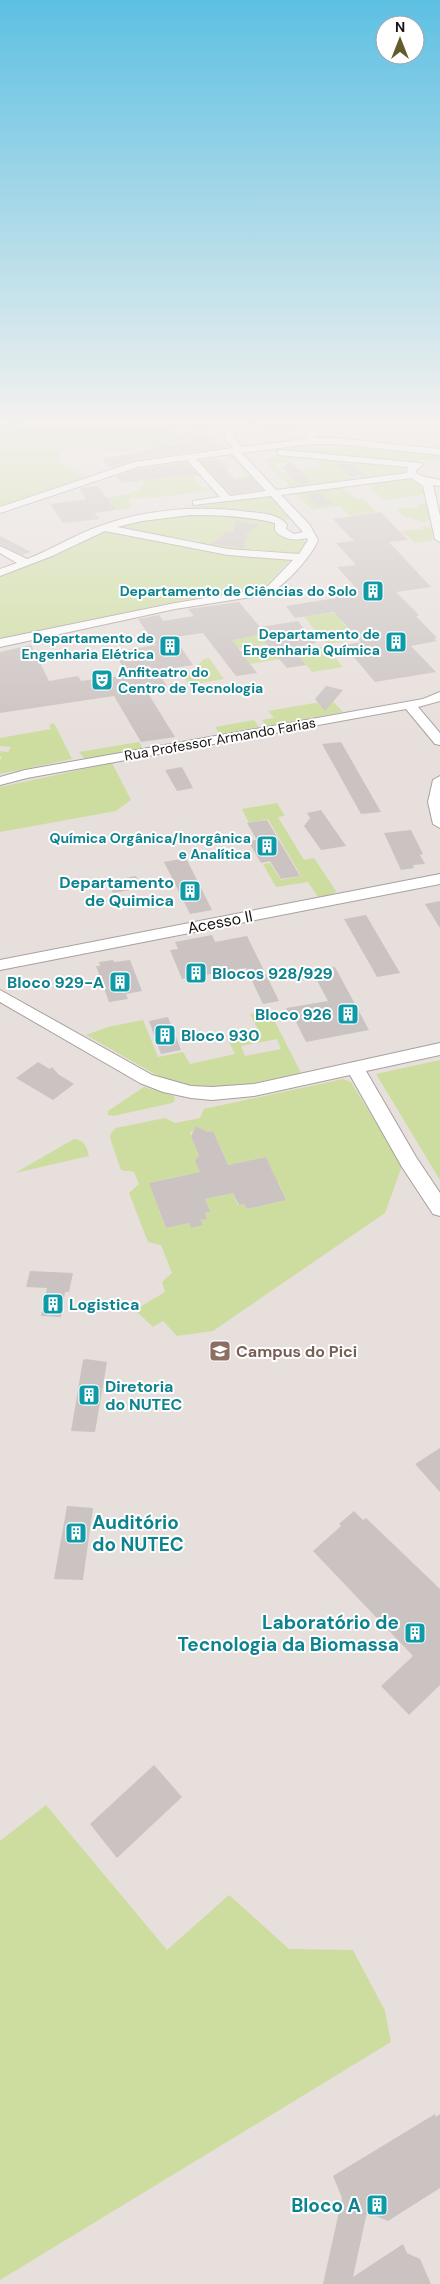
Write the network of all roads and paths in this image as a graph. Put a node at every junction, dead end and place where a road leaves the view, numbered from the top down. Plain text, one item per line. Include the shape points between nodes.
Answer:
1 (114, 525) edge
2 (282, 525) edge
3 (302, 525) edge
4 (309, 525) edge
5 (438, 525) edge
6 (103, 528) junction
7 (307, 530) junction
8 (440, 539) edge
9 (0, 549) edge
10 (300, 557) junction
11 (26, 563) junction
12 (0, 572) edge
13 (0, 643) edge
14 (440, 696) edge
15 (409, 705) junction
16 (440, 741) edge
17 (440, 780) edge
18 (0, 781) edge
19 (440, 824) edge
20 (440, 879) edge
21 (0, 965) edge
22 (0, 995) edge
23 (440, 1049) edge
24 (355, 1068) junction
25 (440, 1209) edge

1 - 6 street
2 - 7 street
3 - 7 street
4 - 7 street
5 - 8 street
6 - 10 street via 228,552
6 - 11 street
7 - 10 street via 312,544
9 - 11 street
10 - 13 street via 272,588 264,592 175,606
11 - 12 street
14 - 15 street, Rua Professor Armando Farias
15 - 16 street
15 - 18 street, Rua Professor Armando Farias
17 - 19 street via 434,798
20 - 21 street, Acesso II
22 - 24 street via 168,1089 199,1094 233,1094
23 - 24 street
24 - 25 street

